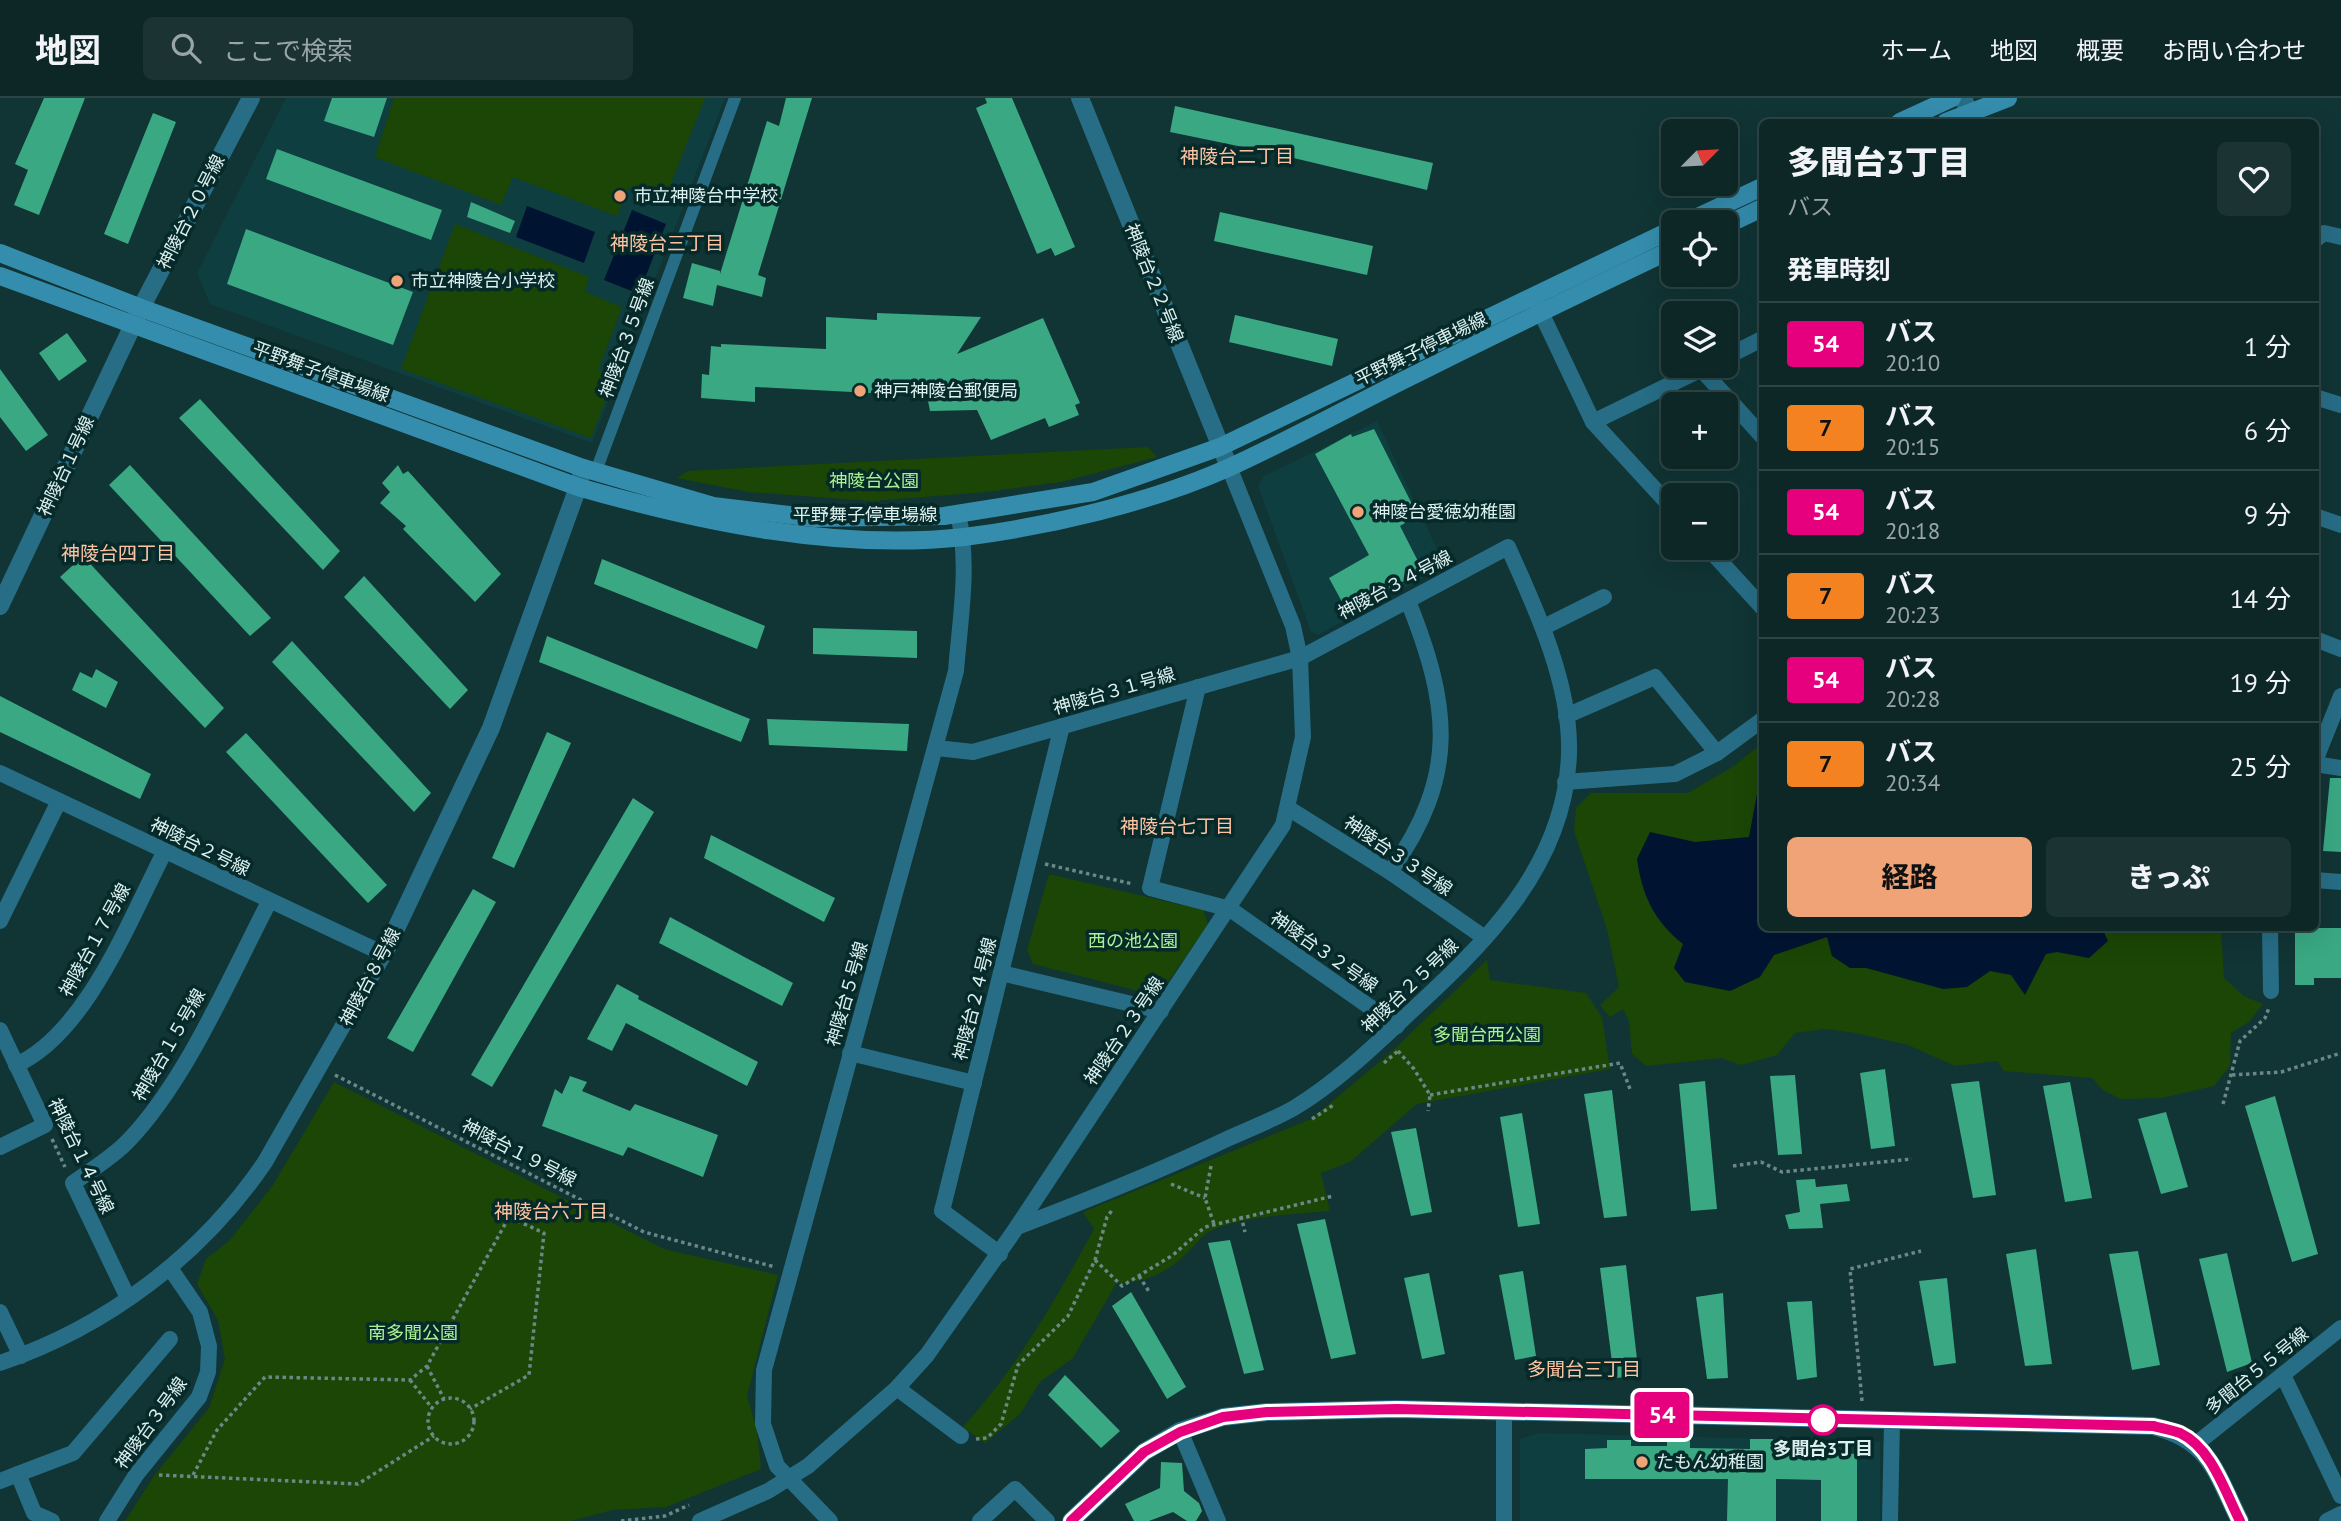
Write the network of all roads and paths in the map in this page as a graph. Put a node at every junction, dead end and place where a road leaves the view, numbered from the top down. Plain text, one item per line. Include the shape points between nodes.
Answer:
1 (251, 98) edge
2 (735, 98) edge
3 (1080, 98) edge
4 (1952, 98) edge
5 (2008, 98) edge
6 (1968, 111) edge
7 (1906, 119) edge
8 (1952, 119) edge
9 (1759, 188) edge
10 (1759, 209) edge
11 (1713, 210) edge
12 (1738, 219) edge
13 (1661, 236) edge
14 (2319, 237) edge
15 (2341, 237) edge
16 (0, 253) edge
17 (1661, 254) edge
18 (0, 276) edge
19 (1537, 303) junction
20 (141, 308) junction
21 (133, 327) junction
22 (1759, 340) edge
23 (1738, 351) edge
24 (1682, 378) edge
25 (1713, 378) edge
26 (2319, 398) edge
27 (2341, 405) edge
28 (1593, 422) junction
29 (1759, 432) edge
30 (1220, 447) junction
31 (1229, 467) junction
32 (589, 470) junction
33 (579, 487) junction
34 (1661, 496) edge
35 (958, 514) junction
36 (2319, 517) edge
37 (2341, 525) edge
38 (963, 537) junction
39 (1508, 547) joint
40 (1719, 560) edge
41 (1604, 597) dead end
42 (1408, 601) junction
43 (1759, 604) edge
44 (0, 606) edge
45 (1544, 627) junction
46 (2319, 641) edge
47 (2341, 649) edge
48 (1300, 658) junction
49 (1198, 687) junction
50 (2341, 696) edge
51 (1566, 716) junction
52 (1759, 722) edge
53 (1062, 726) junction
54 (937, 748) junction
55 (1717, 753) junction
56 (2319, 753) edge
57 (2319, 764) edge
58 (2341, 768) edge
59 (0, 773) edge
60 (1565, 782) junction
61 (60, 801) junction
62 (1288, 808) junction
63 (165, 851) junction
64 (1029, 860) junction
65 (1390, 872) junction
66 (2319, 880) edge
67 (2341, 882) edge
68 (1150, 888) junction
69 (269, 902) junction
70 (1230, 909) junction
71 (0, 921) edge
72 (2270, 931) edge
73 (1485, 938) junction
74 (384, 954) junction
75 (1001, 973) junction
76 (2271, 991) joint
77 (1161, 1011) junction
78 (0, 1030) edge
79 (1391, 1031) junction
80 (850, 1053) junction
81 (2341, 1053) edge
82 (16, 1065) junction
83 (321, 1068) junction
84 (2232, 1075) junction
85 (974, 1083) junction
86 (1630, 1089) dead end
87 (1430, 1095) junction
88 (2223, 1104) dead end
89 (1428, 1111) dead end
90 (45, 1125) junction
91 (0, 1147) edge
92 (1912, 1159) dead end
93 (1211, 1166) dead end
94 (1733, 1167) dead end
95 (73, 1183) junction
96 (1170, 1184) dead end
97 (1333, 1196) dead end
98 (1205, 1198) junction
99 (1113, 1209) dead end
100 (1241, 1216) junction
101 (1214, 1224) junction
102 (1017, 1227) junction
103 (1245, 1232) dead end
104 (1921, 1251) dead end
105 (999, 1254) junction
106 (1095, 1260) junction
107 (170, 1268) junction
108 (791, 1272) junction
109 (1139, 1276) junction
110 (1150, 1293) dead end
111 (128, 1298) junction
112 (0, 1312) edge
113 (2341, 1328) edge
114 (170, 1339) dead end
115 (21, 1356) junction
116 (0, 1363) edge
117 (427, 1366) junction
118 (2283, 1375) junction
119 (410, 1380) junction
120 (897, 1388) junction
121 (444, 1399) junction
122 (432, 1408) junction
123 (470, 1409) junction
124 (1504, 1411) junction
125 (1863, 1421) junction
126 (1892, 1421) junction
127 (1180, 1432) junction
128 (435, 1436) junction
129 (961, 1436) joint
130 (2196, 1444) junction
131 (19, 1474) junction
132 (136, 1475) junction
133 (193, 1475) junction
134 (787, 1478) junction
135 (0, 1481) edge
136 (2341, 1496) edge
137 (690, 1505) dead end
138 (2341, 1514) edge
139 (32, 1517) edge
140 (52, 1521) edge
141 (107, 1521) edge
142 (621, 1521) edge
143 (700, 1521) edge
144 (830, 1521) edge
145 (981, 1521) edge
146 (1047, 1521) edge
147 (1071, 1521) edge
148 (1218, 1521) edge
149 (1504, 1521) edge
150 (1890, 1521) edge
151 (2239, 1521) edge
152 (2327, 1521) edge

1 - 20 street, 神陵台２０号線
2 - 32 street, 神陵台３５号線
3 - 30 street, 神陵台２２号線
4 - 7 main road
5 - 6 main road
6 - 8 main road
9 - 11 main road
10 - 12 main road
13 - 19 main road, 平野舞子停車場線
14 - 15 street via 2324,233
16 - 20 main road, 平野舞子停車場線
17 - 19 main road, 平野舞子停車場線
18 - 21 main road, 平野舞子停車場線
19 - 28 street
19 - 30 main road, 平野舞子停車場線
19 - 31 main road, 平野舞子停車場線
20 - 21 street, 神陵台２０号線
20 - 32 main road, 平野舞子停車場線
21 - 33 main road, 平野舞子停車場線
21 - 44 street, 神陵台１号線
22 - 23 street
24 - 28 street
25 - 29 street
26 - 27 street
28 - 34 street
30 - 31 street, 神陵台２２号線
30 - 35 main road, 平野舞子停車場線 via 1093,492
31 - 38 main road, 平野舞子停車場線 via 1174,489 1076,515
31 - 48 street, 神陵台２３号線 via 1293,626
32 - 33 street, 神陵台８号線
32 - 35 main road, 平野舞子停車場線 via 713,506 815,518
33 - 38 main road, 平野舞子停車場線 via 689,518 766,529 854,538
33 - 74 street, 神陵台８号線 via 491,728
35 - 38 street, 神陵台５号線
36 - 37 street
38 - 54 street, 神陵台５号線 via 956,671
39 - 42 street, 神陵台３４号線
39 - 45 street, 神陵台２５号線
40 - 43 street
41 - 45 street
42 - 48 street, 神陵台３４号線
42 - 65 street via 1430,657 1441,711 1439,762 1428,809
45 - 51 street, 神陵台２５号線
46 - 47 street
48 - 49 street, 神陵台３１号線
48 - 62 street, 神陵台２３号線 via 1303,737
49 - 53 street, 神陵台３１号線
49 - 68 street
50 - 56 street
51 - 55 street via 1655,677
51 - 60 street, 神陵台２５号線 via 1569,753
52 - 55 street
53 - 54 street, 神陵台３１号線 via 973,752
53 - 64 street, 神陵台２４号線
54 - 80 street, 神陵台５号線
55 - 60 street via 1675,774
57 - 58 street
59 - 61 street, 神陵台２号線
60 - 73 street, 神陵台２５号線 via 1558,822 1541,862 1512,908
61 - 63 street, 神陵台２号線
61 - 71 street
62 - 65 street, 神陵台３３号線
62 - 70 street, 神陵台２３号線 via 1283,825
63 - 69 street, 神陵台２号線
63 - 82 street, 神陵台１７号線 via 89,996 39,1055
64 - 68 path
64 - 75 street, 神陵台２４号線
65 - 73 street, 神陵台３３号線
66 - 67 street
68 - 70 street
69 - 74 street, 神陵台２号線
69 - 95 street, 神陵台１５号線 via 154,1112 126,1143
70 - 77 street, 神陵台２３号線
70 - 79 street, 神陵台３２号線
72 - 76 street
73 - 79 street, 神陵台２５号線 via 1455,973
74 - 83 street, 神陵台８号線
75 - 77 street
75 - 85 street, 神陵台２４号線
76 - 84 path via 2265,1018 2240,1041
77 - 102 street, 神陵台２３号線
78 - 82 street, 神陵台１４号線
79 - 87 path
79 - 102 street, 神陵台２５号線 via 1294,1108
80 - 85 street
80 - 108 street, 神陵台５号線
81 - 84 path via 2281,1072
82 - 90 street, 神陵台１４号線
83 - 107 street, 神陵台８号線 via 245,1192
83 - 108 path, 神陵台１９号線 via 645,1232
84 - 88 path
85 - 105 street, 神陵台２４号線 via 942,1211
86 - 87 path via 1620,1063
87 - 89 path
90 - 91 street
90 - 95 path, 神陵台１４号線
92 - 94 path via 1782,1172 1761,1162
93 - 98 path
95 - 111 street, 神陵台１４号線
96 - 98 path
97 - 100 path
98 - 101 path
99 - 106 path
100 - 101 path
100 - 103 path
101 - 109 path
102 - 105 street, 神陵台２３号線
104 - 125 path via 1850,1269
105 - 120 street, 神陵台２３号線 via 927,1355
106 - 109 path via 1122,1286
106 - 129 path via 1068,1316 1018,1365 1001,1424 987,1438
107 - 111 street, 神陵台８号線
107 - 132 street, 神陵台３号線 via 200,1312 209,1346 208,1372 199,1397
108 - 134 street, 神陵台５号線 via 764,1370 763,1424 777,1466
109 - 110 path
111 - 115 street, 神陵台８号線 via 65,1339
112 - 115 street
113 - 118 street, 多聞台５５号線
114 - 131 street via 73,1453
115 - 116 street, 神陵台８号線
117 - 119 path
117 - 121 path
117 - 123 path via 509,1217 544,1233 529,1375
118 - 130 street, 多聞台５５号線
118 - 136 street
119 - 122 path
119 - 133 path via 265,1377 217,1430
120 - 129 street
120 - 134 street, 神陵台２３号線 via 808,1466
121 - 122 path
121 - 123 path via 459,1399
122 - 128 path via 428,1422
123 - 128 path via 471,1430 461,1441 447,1443
124 - 125 street
124 - 127 street via 1267,1412 1223,1417
124 - 149 street
125 - 126 street
126 - 130 street via 2153,1426 2180,1433
126 - 150 street
127 - 147 street via 1144,1452
127 - 148 street
128 - 133 path via 358,1484
130 - 151 street
131 - 135 street
131 - 139 street
132 - 133 path
132 - 141 street, 神陵台３号線
134 - 143 street, 神陵台２３号線
134 - 144 street, 神陵台５号線
137 - 142 path via 665,1516
138 - 152 street
139 - 140 street
145 - 146 street via 1015,1489

